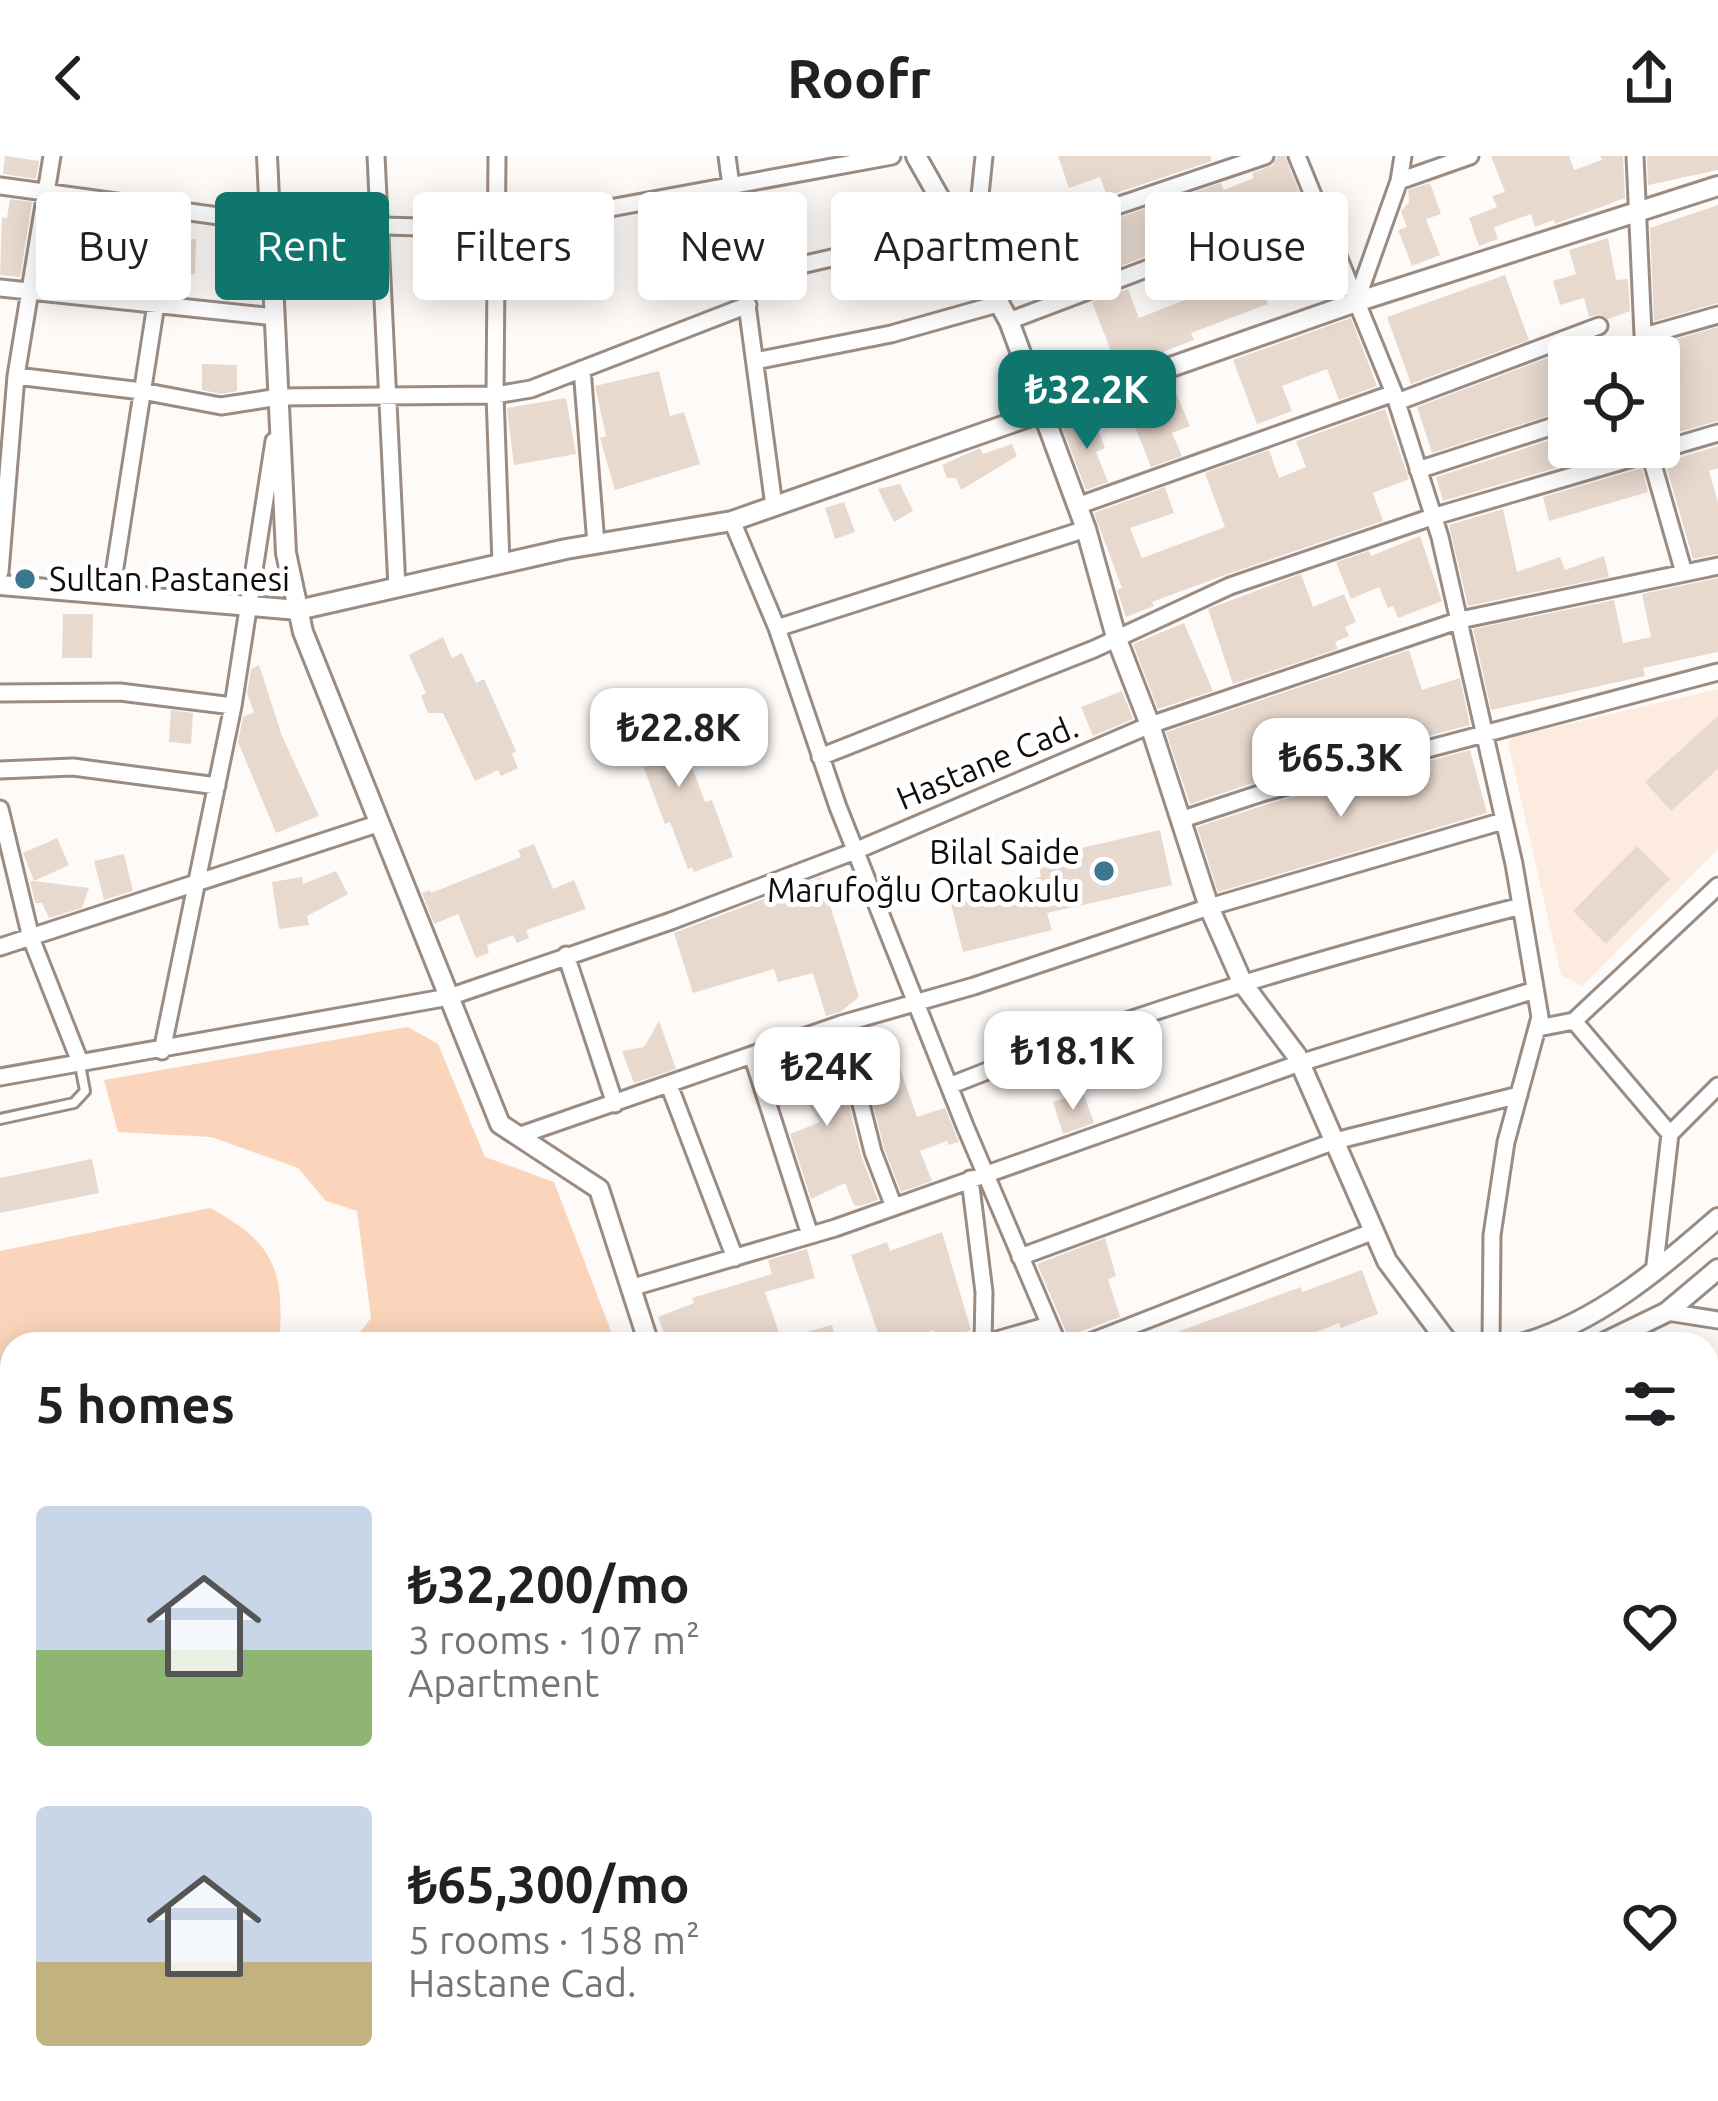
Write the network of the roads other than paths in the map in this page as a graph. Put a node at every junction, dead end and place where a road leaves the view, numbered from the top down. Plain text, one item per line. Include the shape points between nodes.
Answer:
1 (52, 156) edge
2 (267, 156) edge
3 (376, 156) edge
4 (497, 156) edge
5 (727, 156) edge
6 (892, 156) edge
7 (916, 156) edge
8 (984, 156) edge
9 (1265, 156) edge
10 (1297, 156) edge
11 (1403, 156) edge
12 (1470, 156) edge
13 (1635, 156) edge
14 (1399, 181) junction
15 (731, 184) junction
16 (0, 186) edge
17 (1718, 186) edge
18 (46, 192) joint
19 (269, 192) edge
20 (378, 192) edge
21 (497, 192) edge
22 (732, 192) edge
23 (937, 192) edge
24 (980, 192) edge
25 (1310, 192) edge
26 (1121, 204) edge
27 (614, 206) edge
28 (1636, 211) junction
29 (36, 246) edge
30 (1145, 264) edge
31 (1348, 283) edge
32 (0, 289) edge
33 (28, 290) junction
34 (274, 300) edge
35 (383, 300) edge
36 (496, 300) edge
37 (747, 300) edge
38 (999, 300) edge
39 (1356, 302) junction
40 (156, 304) junction
41 (748, 304) junction
42 (1005, 312) junction
43 (1718, 315) edge
44 (275, 317) junction
45 (1599, 326) dead end
46 (1644, 336) joint
47 (755, 361) junction
48 (582, 369) junction
49 (16, 376) junction
50 (142, 391) junction
51 (388, 394) junction
52 (495, 394) junction
53 (1396, 397) junction
54 (279, 402) junction
55 (1040, 413) junction
56 (1548, 428) edge
57 (1718, 433) edge
58 (1680, 442) edge
59 (1590, 468) edge
60 (1653, 468) edge
61 (1418, 470) junction
62 (775, 506) junction
63 (1077, 506) junction
64 (1432, 517) junction
65 (732, 521) junction
66 (1086, 529) junction
67 (596, 544) junction
68 (501, 564) junction
69 (1718, 566) edge
70 (0, 572) edge
71 (1684, 573) junction
72 (0, 585) edge
73 (397, 588) junction
74 (111, 593) junction
75 (251, 608) junction
76 (298, 610) junction
77 (1460, 620) junction
78 (777, 628) junction
79 (1116, 637) junction
80 (1718, 672) edge
81 (0, 693) edge
82 (233, 706) junction
83 (1150, 725) junction
84 (1483, 736) junction
85 (820, 758) junction
86 (0, 770) edge
87 (217, 786) junction
88 (0, 809) edge
89 (1180, 820) junction
90 (1503, 820) junction
91 (380, 823) junction
92 (3, 833) edge
93 (855, 851) junction
94 (198, 880) junction
95 (1718, 886) edge
96 (1521, 906) junction
97 (1209, 908) junction
98 (31, 938) junction
99 (0, 947) edge
100 (566, 955) junction
101 (1243, 984) junction
102 (1535, 990) junction
103 (449, 997) junction
104 (916, 1003) junction
105 (1574, 1022) junction
106 (841, 1024) junction
107 (1538, 1028) junction
108 (162, 1051) junction
109 (752, 1055) junction
110 (80, 1062) junction
111 (1300, 1063) junction
112 (0, 1077) edge
113 (669, 1084) junction
114 (1718, 1086) edge
115 (949, 1087) junction
116 (1520, 1095) junction
117 (615, 1104) junction
118 (0, 1119) edge
119 (1670, 1134) junction
120 (518, 1136) junction
121 (1335, 1141) junction
122 (978, 1176) junction
123 (894, 1207) junction
124 (1718, 1218) edge
125 (1374, 1231) junction
126 (810, 1235) junction
127 (1020, 1256) junction
128 (735, 1258) junction
129 (1718, 1269) edge
130 (1654, 1273) junction
131 (631, 1288) junction
132 (1666, 1312) junction
133 (1718, 1320) edge
134 (1049, 1325) junction
135 (645, 1332) edge
136 (983, 1332) edge
137 (1025, 1332) edge
138 (1052, 1332) edge
139 (1116, 1332) edge
140 (1440, 1332) edge
141 (1491, 1332) edge
142 (1559, 1332) edge
143 (1625, 1332) edge

1 - 18 street
2 - 19 street
3 - 20 street
4 - 21 street
5 - 15 street
6 - 15 street
7 - 23 street
8 - 24 street
9 - 26 street
10 - 25 street
11 - 14 street
12 - 14 street
13 - 28 street
14 - 39 street
15 - 22 street
15 - 27 street
16 - 18 street
17 - 28 street
28 - 39 street
28 - 46 street
29 - 33 street
30 - 42 street
31 - 39 street
32 - 33 street
33 - 40 street
33 - 49 street
34 - 44 street
35 - 51 street
36 - 52 street
37 - 41 street
38 - 42 street
39 - 53 street
39 - 55 street
40 - 44 street
40 - 50 street
41 - 47 street
41 - 48 street
42 - 47 street
42 - 55 street
43 - 46 street
44 - 54 street
45 - 53 street
47 - 62 street
48 - 52 street
48 - 67 street
49 - 50 street
49 - 70 street
50 - 54 street via 221,406
50 - 74 street
51 - 52 street
51 - 54 street
51 - 73 street
52 - 68 street
53 - 61 street
53 - 63 street
54 - 75 street
54 - 76 street via 286,553
55 - 62 street
55 - 63 street
56 - 61 street
57 - 58 street
59 - 64 street
60 - 71 street
61 - 64 street
62 - 65 street
63 - 66 street
64 - 77 street
64 - 79 street via 1230,586
65 - 67 street
65 - 78 street
66 - 78 street
66 - 79 street
67 - 68 street
68 - 73 street
69 - 71 street, Hastane Cad.
71 - 77 street, Hastane Cad.
72 - 74 street
73 - 76 street
74 - 75 street
75 - 76 street
75 - 82 street
76 - 91 street
77 - 83 street, Hastane Cad.
77 - 84 street
78 - 85 street
79 - 83 street
79 - 85 street
80 - 84 street
81 - 82 street via 120,692
82 - 87 street
83 - 89 street
83 - 93 street, Hastane Cad.
84 - 89 street
84 - 90 street
85 - 93 street
86 - 87 street via 73,766
87 - 94 street
88 - 92 street
89 - 97 street
90 - 96 street
90 - 97 street
91 - 94 street
91 - 103 street
92 - 98 street
93 - 100 street, Hastane Cad.
93 - 104 street
94 - 98 street
94 - 108 street
95 - 105 street
96 - 101 street
96 - 102 street
97 - 101 street
97 - 104 street
98 - 99 street
98 - 110 street
100 - 103 street, Hastane Cad.
100 - 117 street
101 - 111 street
101 - 115 street
102 - 107 street
102 - 111 street
103 - 108 street, Hastane Cad.
103 - 120 street via 500,1124
104 - 106 street
104 - 115 street
105 - 107 street
105 - 119 street
106 - 109 street
106 - 123 street
107 - 116 street
108 - 110 street, Hastane Cad.
109 - 113 street
109 - 126 street
110 - 112 street, Hastane Cad.
110 - 118 lane via 85,1091 74,1103
111 - 121 street
111 - 122 street
113 - 117 street
113 - 128 street
114 - 119 street
115 - 122 street
116 - 121 street
116 - 141 street via 1492,1235
117 - 120 street
119 - 130 street
120 - 131 street via 599,1190
121 - 125 street
121 - 127 street
122 - 123 street
122 - 127 street
122 - 136 street
123 - 126 street
124 - 130 street
125 - 139 street
125 - 140 street
126 - 128 street
127 - 134 street
128 - 131 street
129 - 132 street
130 - 142 street
131 - 135 street
132 - 133 street
132 - 143 street
134 - 137 street
134 - 138 street

